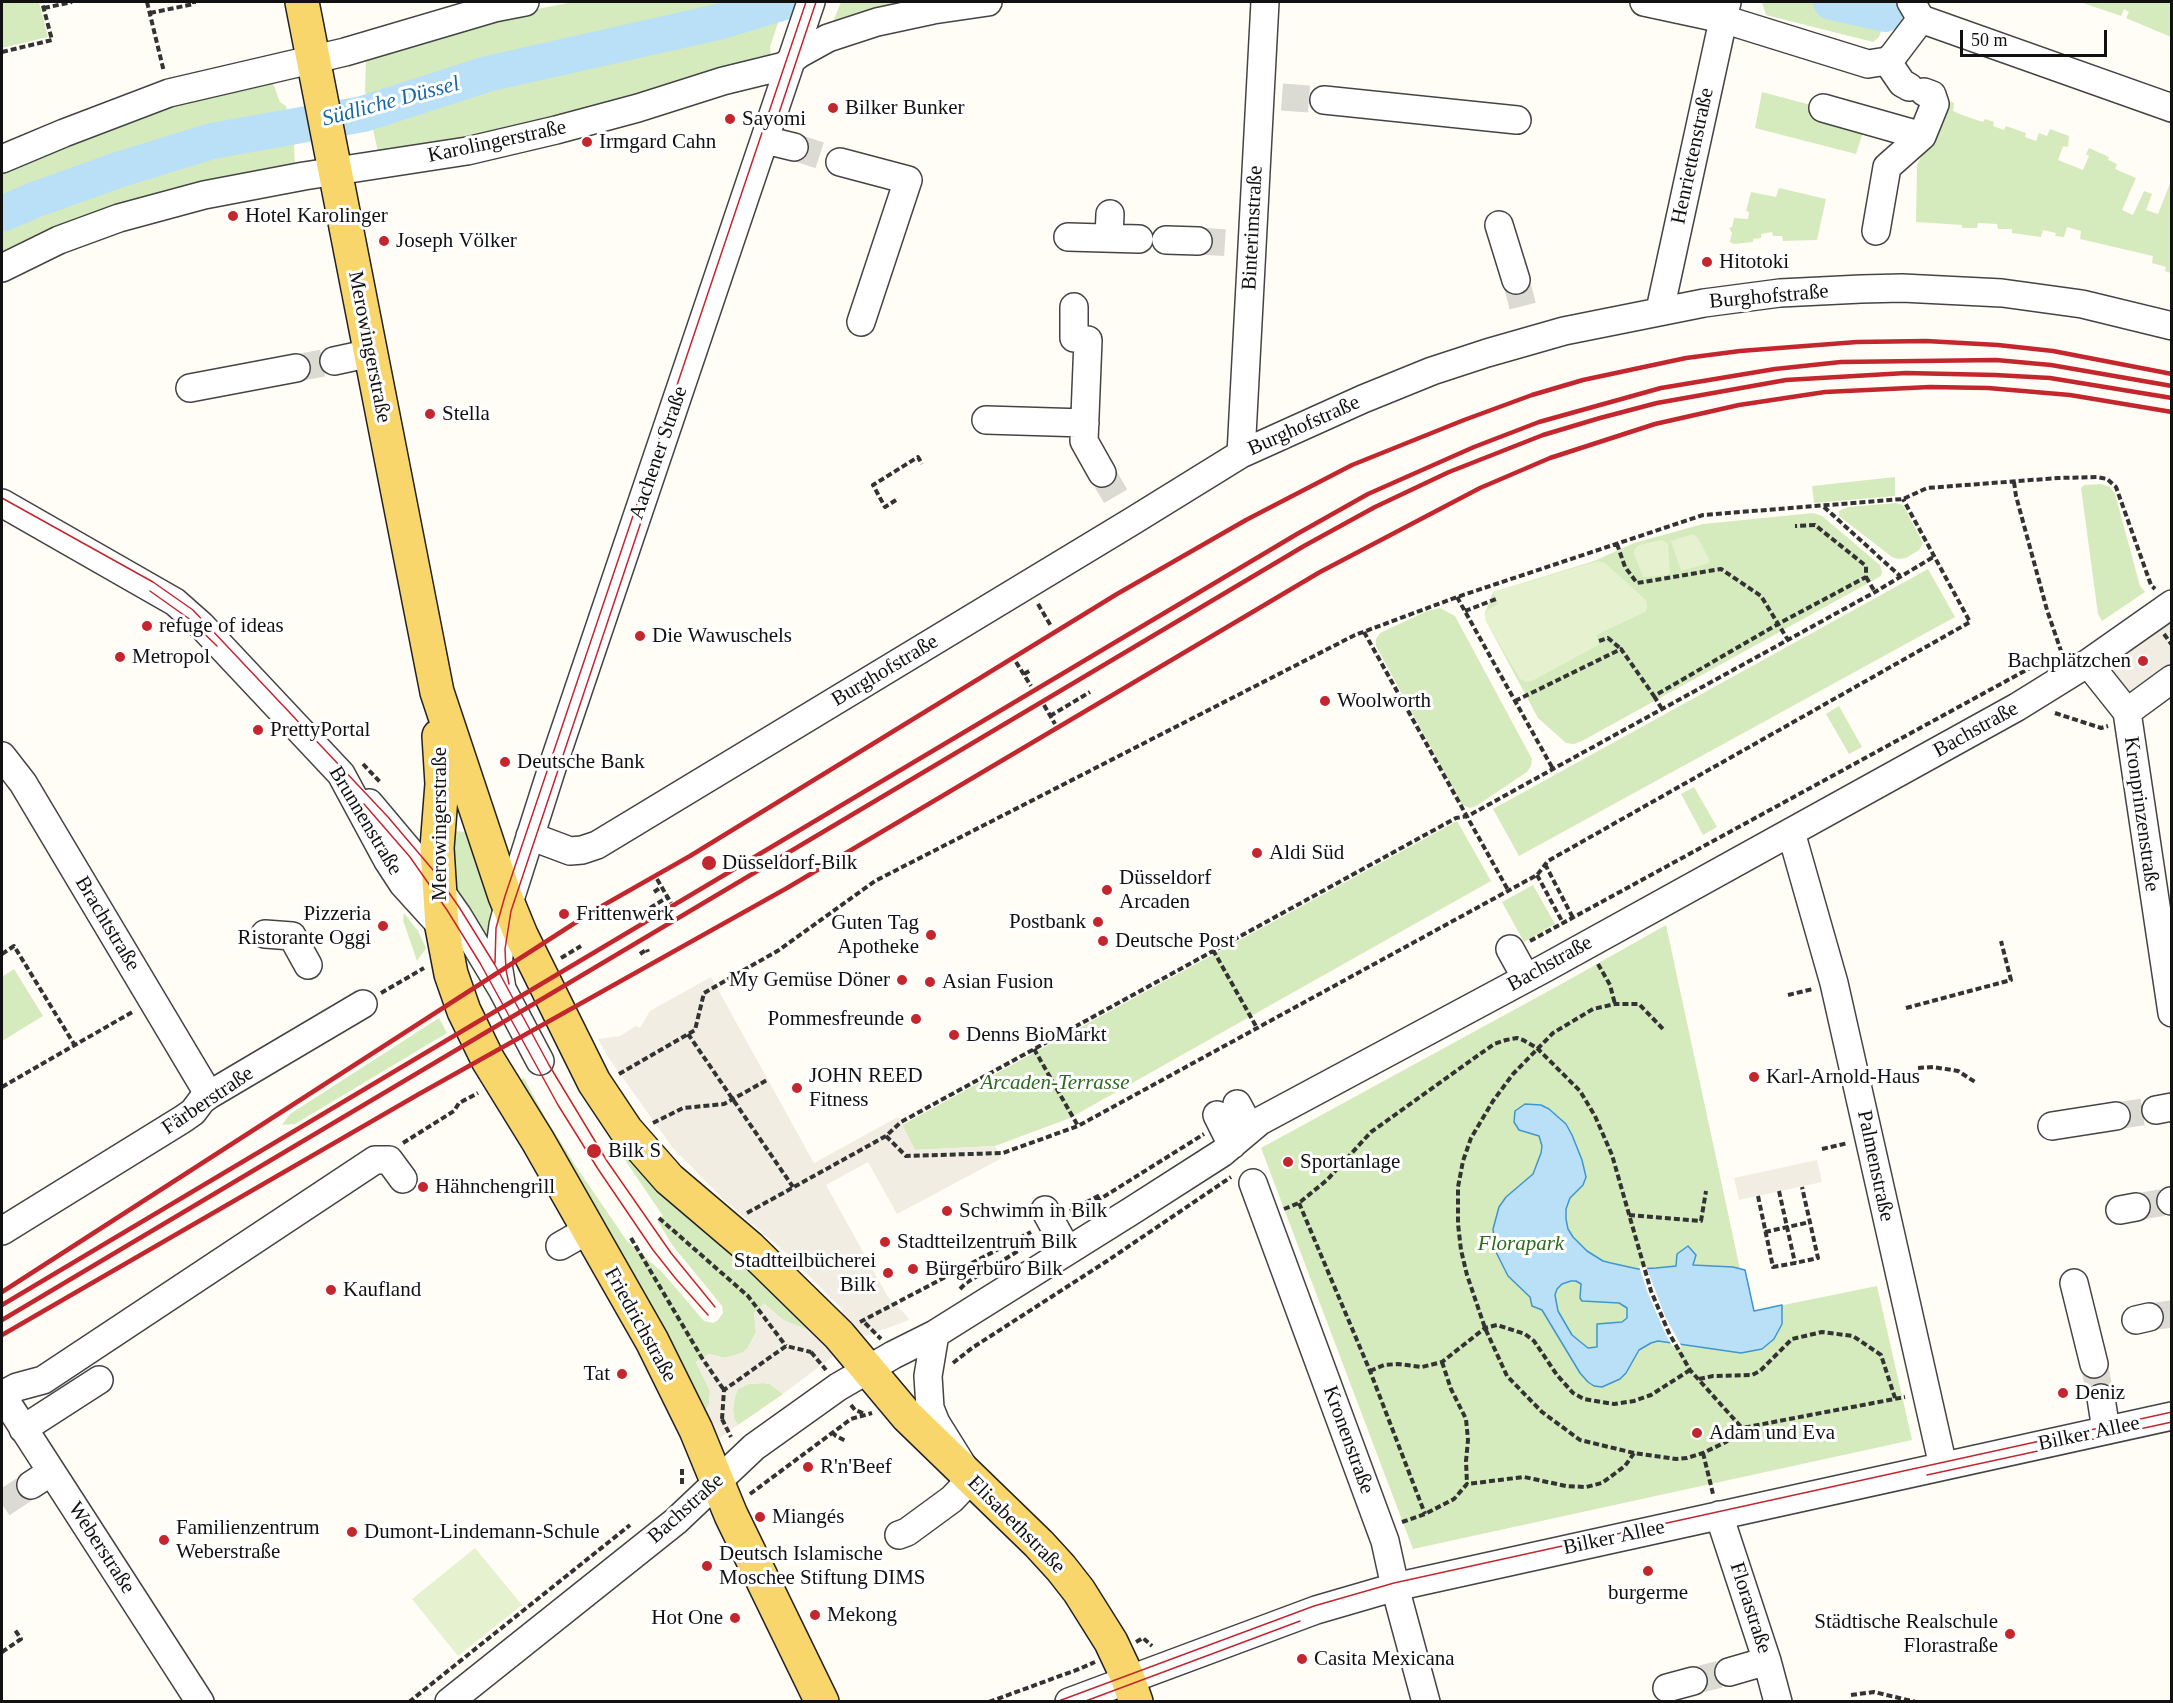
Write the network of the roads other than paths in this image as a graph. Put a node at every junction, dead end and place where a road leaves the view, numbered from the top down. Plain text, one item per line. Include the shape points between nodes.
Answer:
1 (302, 2) edge
2 (525, 2) edge
3 (811, 2) edge
4 (988, 2) edge
5 (1265, 2) edge
6 (1644, 2) edge
7 (1725, 10) edge
8 (1916, 10) edge
9 (313, 59) junction
10 (792, 60) junction
11 (1887, 61) junction
12 (1324, 100) tunnel mouth
13 (1823, 108) dead end
14 (2172, 108) edge
15 (1517, 120) dead end
16 (1922, 136) junction
17 (765, 140) junction
18 (794, 147) tunnel mouth
19 (2, 159) edge
20 (840, 162) tunnel mouth
21 (335, 171) junction
22 (1499, 225) dead end
23 (1876, 231) dead end
24 (1068, 237) dead end
25 (1139, 239) dead end
26 (1166, 240) dead end
27 (1198, 241) tunnel mouth
28 (2, 268) edge
29 (1522, 273) tunnel mouth
30 (1074, 307) dead end
31 (1660, 310) junction
32 (861, 322) dead end
33 (2172, 326) edge
34 (371, 353) junction
35 (334, 361) tunnel mouth
36 (296, 368) tunnel mouth
37 (190, 388) dead end
38 (986, 420) dead end
39 (1084, 423) junction
40 (1241, 453) junction
41 (1102, 473) tunnel mouth
42 (2, 503) edge
43 (2163, 592) edge
44 (2079, 654) junction
45 (2172, 679) edge
46 (437, 692) junction
47 (2127, 712) junction
48 (2, 756) edge
49 (341, 774) junction
50 (1791, 832) junction
51 (530, 836) junction
52 (438, 887) junction
53 (2163, 907) edge
54 (515, 920) junction
55 (265, 934) dead end
56 (444, 941) junction
57 (1511, 952) road end
58 (308, 965) dead end
59 (2169, 975) edge
60 (1526, 978) junction
61 (502, 989) junction
62 (363, 1004) road end
63 (2172, 1013) edge
64 (540, 1061) dead end
65 (209, 1095) junction
66 (2116, 1116) tunnel mouth
67 (2052, 1126) dead end
68 (404, 1179) dead end
69 (1253, 1183) dead end
70 (2, 1231) edge
71 (2074, 1283) dead end
72 (934, 1334) junction
73 (2094, 1364) tunnel mouth
74 (867, 1370) junction
75 (43, 1380) junction
76 (99, 1380) dead end
77 (2, 1395) edge
78 (2101, 1398) tunnel mouth
79 (58, 1406) junction
80 (2172, 1416) edge
81 (23, 1429) junction
82 (2106, 1431) junction
83 (1943, 1466) junction
84 (971, 1479) junction
85 (731, 1490) junction
86 (1719, 1515) junction
87 (899, 1535) dead end
88 (1395, 1587) junction
89 (1767, 1661) junction
90 (1729, 1672) tunnel mouth
91 (1126, 1677) edge
92 (1693, 1681) tunnel mouth
93 (1667, 1688) dead end
94 (200, 1701) edge
95 (449, 1701) edge
96 (822, 1701) edge
97 (1069, 1701) edge
98 (1426, 1701) edge
99 (1778, 1701) edge

1 - 9 main road, Merowingerstraße
2 - 9 street
3 - 10 street, Aachener Straße
4 - 10 street, Karolingerstraße via 877,22 828,38
5 - 40 street, Binterimstraße via 1271,96 1242,243
6 - 7 street
7 - 11 street via 1862,63
7 - 31 street, Henriettenstraße
8 - 11 street
8 - 14 street
9 - 19 street via 169,93
9 - 21 main road, Merowingerstraße
10 - 17 street, Aachener Straße
10 - 21 street, Karolingerstraße via 784,66 638,108 467,152
11 - 16 street via 1902,83 1932,95 1935,104
12 - 15 street
13 - 16 street
16 - 23 street via 1887,167
17 - 18 street
17 - 51 street, Aachener Straße
20 - 32 street via 908,180
21 - 28 street, Karolingerstraße via 204,195 118,218 59,240
21 - 34 main road, Merowingerstraße
22 - 29 street
24 - 25 street via 1110,226
26 - 27 street
30 - 39 street via 1074,338 1088,340
31 - 33 street, Burghofstraße via 1780,293 1902,288 2002,292 2082,303
31 - 40 street, Burghofstraße via 1564,331 1529,330
34 - 35 street
34 - 46 main road, Merowingerstraße
36 - 37 street
38 - 39 street
39 - 41 street via 1084,441
40 - 51 street, Burghofstraße via 1125,512 597,845 570,850
42 - 49 street, Brunnenstraße via 175,602
43 - 44 street, Bachstraße
44 - 47 street, Kronprinzenstraße
44 - 50 street, Bachstraße via 2017,707
45 - 47 street
46 - 52 main road, Merowingerstraße via 442,784
46 - 54 main road, Merowingerstraße
47 - 53 street, Kronprinzenstraße
48 - 65 street, Brachtstraße via 23,783
49 - 52 street
49 - 56 street, Brunnenstraße via 398,876
50 - 60 street, Bachstraße
50 - 83 street, Palmenstraße via 1834,983
51 - 54 street, Aachener Straße
52 - 56 main road, Merowingerstraße
52 - 61 street
53 - 59 street, Kronprinzenstraße
54 - 61 street, Aachener Straße via 503,925 498,964
54 - 74 main road via 594,1082 626,1130 669,1179 750,1248 838,1335
55 - 58 street via 292,936
56 - 85 main road, Friedrichstraße via 460,1002 574,1238 652,1341
57 - 60 street
59 - 63 street, Kronprinzenstraße
60 - 72 street, Bachstraße via 1232,1123 1143,1204 1054,1227
61 - 64 street
62 - 65 street, Färberstraße
65 - 70 street, Färberstraße via 183,1119
66 - 67 street
68 - 75 street via 392,1163 375,1160
69 - 88 street, Kronenstraße via 1385,1541
71 - 73 street
72 - 74 street, Bachstraße
72 - 84 street via 928,1376 930,1408
74 - 84 main road, Elisabethstraße
74 - 85 street, Bachstraße via 754,1447
75 - 77 street
75 - 79 street via 38,1390 40,1397
76 - 79 street
77 - 81 street, Weberstraße
78 - 82 street
79 - 81 street
80 - 82 street, Bilker Allee
81 - 94 street, Weberstraße via 41,1478
82 - 83 street, Bilker Allee
83 - 86 street, Bilker Allee
84 - 87 street via 952,1499
84 - 91 main road, Elisabethstraße via 1061,1568 1089,1607
85 - 95 street, Bachstraße via 676,1521
85 - 96 main road, Friedrichstraße via 731,1515
86 - 88 street, Bilker Allee
86 - 89 street, Florastraße
88 - 91 street, Bilker Allee via 1316,1610
88 - 98 street, Kronenstraße
89 - 90 street
89 - 99 street, Florastraße
91 - 97 street, Bilker Allee
92 - 93 street

